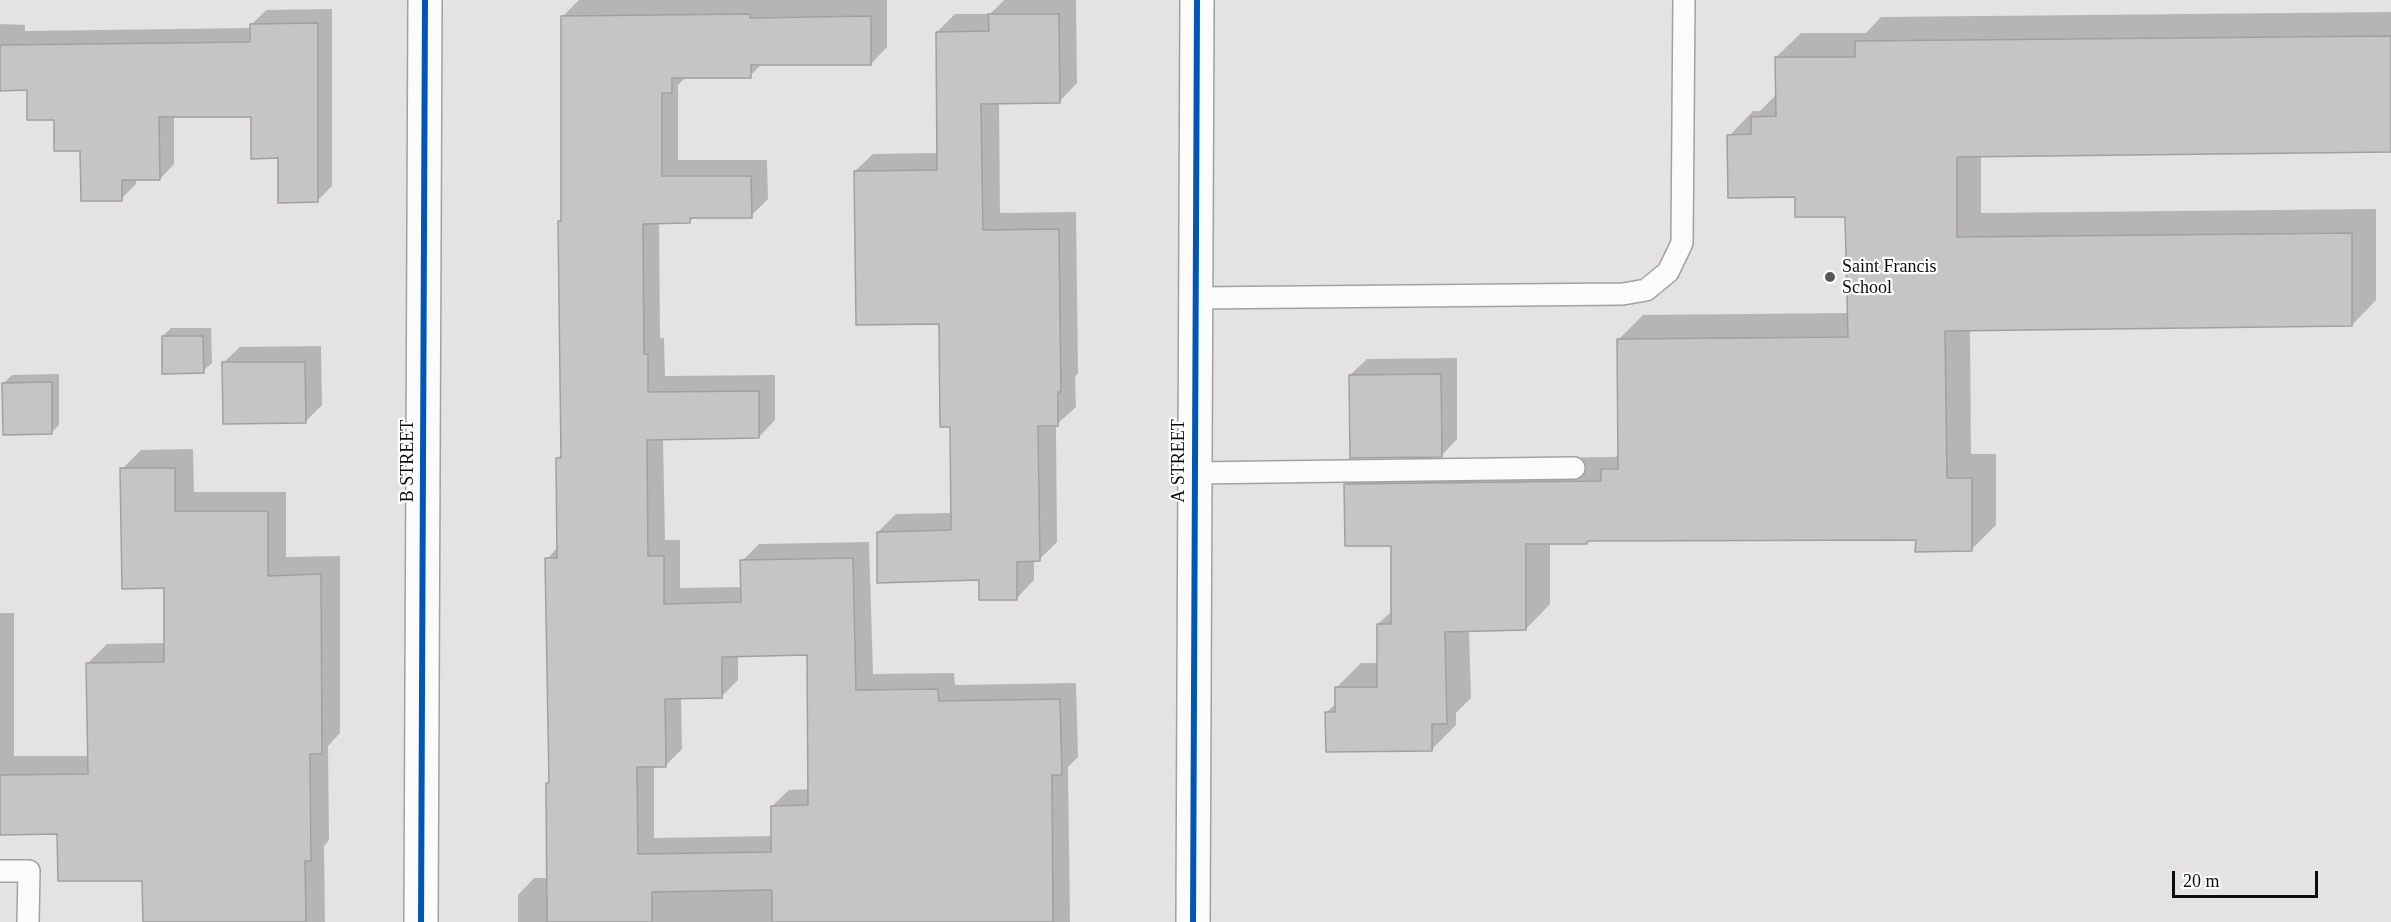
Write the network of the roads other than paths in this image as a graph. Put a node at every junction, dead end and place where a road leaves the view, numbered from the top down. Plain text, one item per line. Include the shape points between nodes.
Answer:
1 (425, 0) edge
2 (1197, 0) edge
3 (1684, 0) edge
4 (1195, 298) junction
5 (1574, 468) dead end
6 (1194, 473) junction
7 (0, 871) edge
8 (28, 922) edge
9 (421, 922) edge
10 (1193, 922) edge

1 - 9 street, B STREET
2 - 4 street, A STREET
3 - 4 lane via 1682,243 1668,272 1646,290 1623,294
4 - 6 street, A STREET
5 - 6 lane
6 - 10 street, A STREET
7 - 8 lane via 29,871

